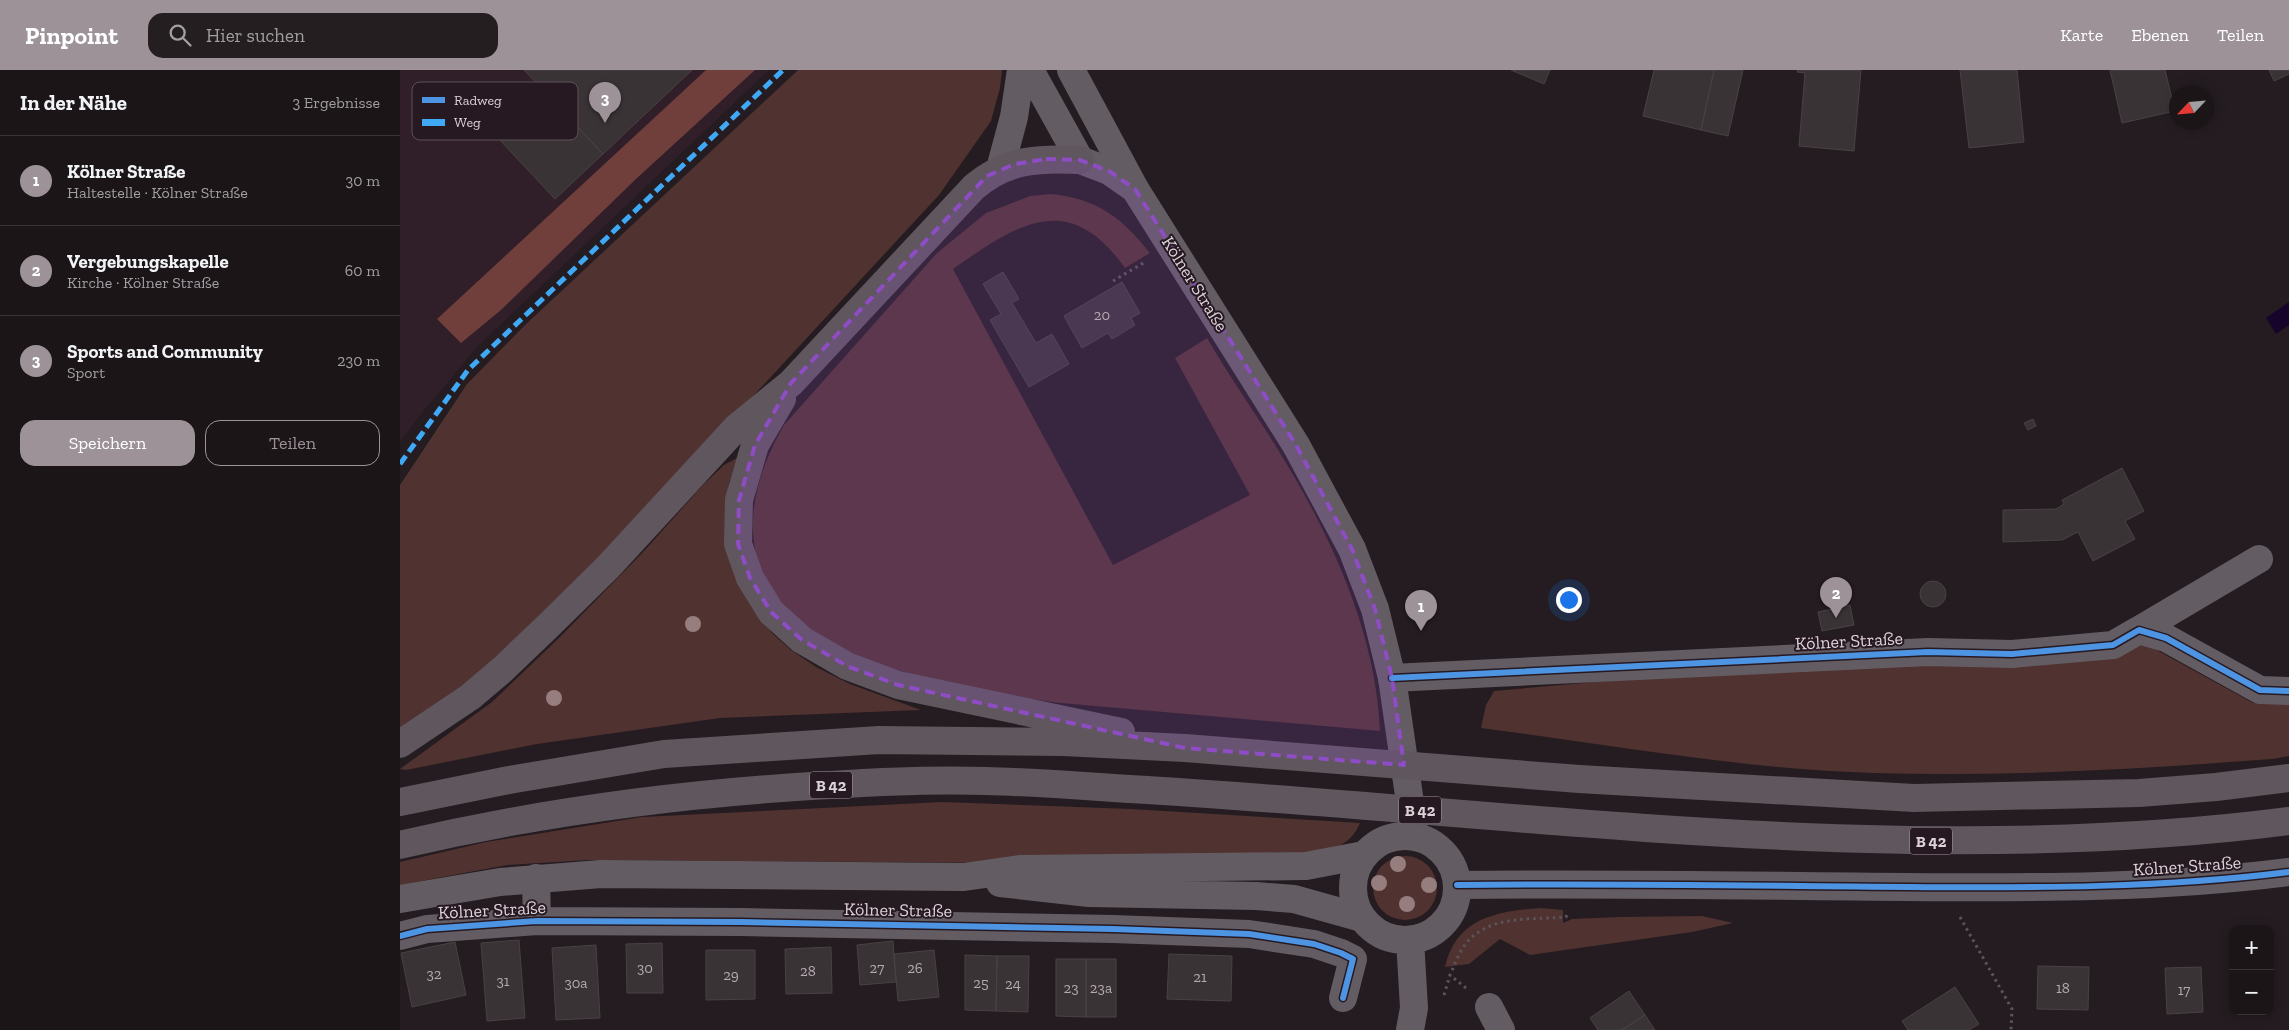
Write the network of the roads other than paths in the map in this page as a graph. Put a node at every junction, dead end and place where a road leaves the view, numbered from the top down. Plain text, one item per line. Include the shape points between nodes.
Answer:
1 (1021, 70) edge
2 (1030, 70) edge
3 (1067, 70) edge
4 (1071, 70) edge
5 (1080, 160) junction
6 (1000, 169) junction
7 (1135, 190) junction
8 (791, 383) junction
9 (2258, 559) dead end
10 (2139, 630) junction
11 (1392, 678) junction
12 (2289, 690) edge
13 (400, 744) edge
14 (1186, 748) junction
15 (2289, 778) edge
16 (400, 802) edge
17 (2289, 821) edge
18 (1415, 837) junction
19 (400, 845) edge
20 (1364, 855) junction
21 (2289, 872) edge
22 (964, 877) junction
23 (536, 878) junction
24 (1457, 885) junction
25 (400, 899) edge
26 (1362, 918) junction
27 (537, 921) junction
28 (400, 936) edge
29 (1410, 940) junction
30 (1343, 998) dead end
31 (1410, 1030) edge

1 - 6 street via 1014,117
2 - 5 street
3 - 5 street via 1078,114
4 - 7 street
5 - 6 highway via 1046,159
5 - 7 street, Kölner Straße via 1109,171
6 - 8 highway via 974,187
7 - 11 street, Kölner Straße via 1296,445 1352,548 1375,610
8 - 13 highway via 737,427 608,567 503,669 470,697
8 - 14 highway via 755,445 739,500 738,544 750,578 771,612 802,640 847,666 898,685
9 - 10 street, Kölner Straße
10 - 11 street, Kölner Straße via 2113,644 2012,654 1928,652
10 - 12 street via 2166,638 2260,690
11 - 18 street, Kölner Straße
14 - 15 highway via 1579,778 1914,798 2138,793
14 - 16 highway via 1063,742 879,740 664,754
17 - 19 highway, B 42 via 2122,838 1904,841 1573,823 1267,797 984,781 842,784 695,794 550,814
18 - 20 street, Kölner Straße via 1402,835 1385,839
18 - 24 street, Kölner Straße via 1427,840 1441,850 1453,868
20 - 22 street, Kölner Straße via 1306,866 1020,869
20 - 26 street, Kölner Straße via 1355,872 1353,886
21 - 24 street, Kölner Straße via 2145,885
22 - 23 street, Kölner Straße via 601,874
22 - 26 street, Kölner Straße via 1089,893 1294,899
23 - 25 street, Kölner Straße
23 - 27 street, Kölner Straße
24 - 29 street via 1455,902 1448,918 1427,935
26 - 29 street, Kölner Straße via 1384,935
27 - 28 street, Kölner Straße via 427,929
27 - 30 street, Kölner Straße via 741,922 1249,934 1314,944 1353,959
29 - 31 street via 1414,1008

